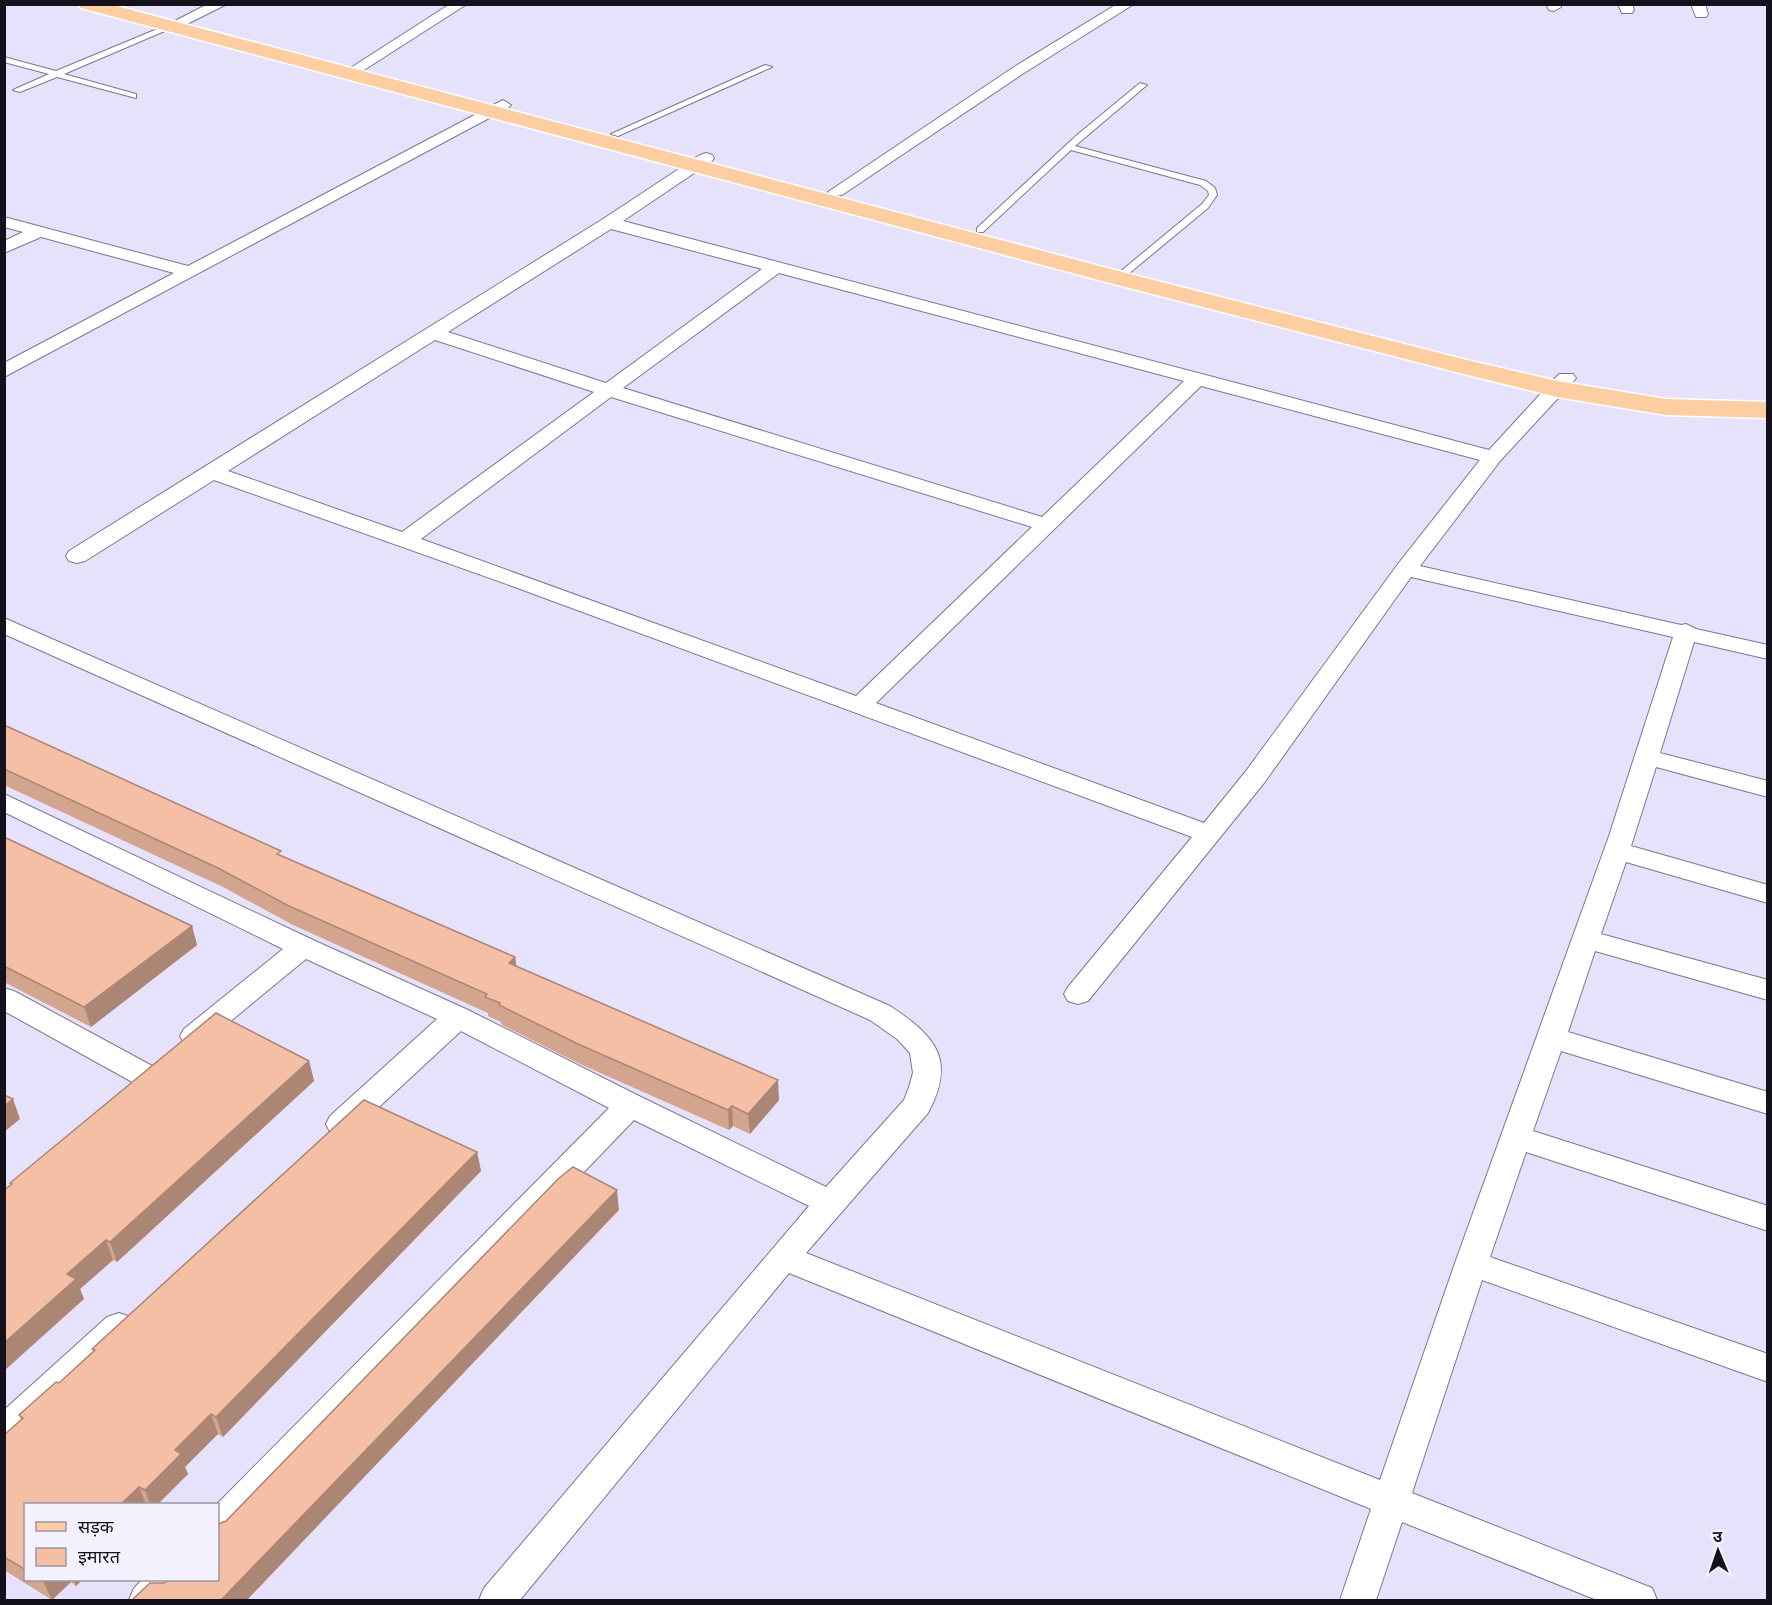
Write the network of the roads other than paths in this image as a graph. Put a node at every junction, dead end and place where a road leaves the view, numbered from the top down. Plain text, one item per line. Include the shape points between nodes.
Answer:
1 (220, 4) edge
2 (460, 4) edge
3 (1127, 4) edge
4 (107, 6) edge
5 (178, 24) junction
6 (4, 58) edge
7 (359, 67) junction
8 (768, 67) dead end
9 (55, 73) junction
10 (1143, 85) dead end
11 (17, 90) dead end
12 (133, 96) dead end
13 (497, 108) junction
14 (615, 134) junction
15 (1070, 147) junction
16 (700, 162) junction
17 (836, 192) junction
18 (4, 222) edge
19 (609, 223) junction
20 (980, 230) junction
21 (40, 231) junction
22 (4, 248) edge
23 (776, 267) junction
24 (190, 272) junction
25 (1124, 274) junction
26 (433, 333) junction
27 (4, 371) edge
28 (1198, 378) junction
29 (1561, 383) junction
30 (609, 390) junction
31 (1767, 397) edge
32 (1767, 410) edge
33 (1493, 457) junction
34 (212, 472) junction
35 (1046, 525) junction
36 (405, 540) junction
37 (77, 556) dead end
38 (1406, 569) junction
39 (4, 625) edge
40 (1686, 631) junction
41 (1767, 652) edge
42 (860, 706) junction
43 (1647, 757) junction
44 (1767, 789) edge
45 (4, 802) edge
46 (1209, 834) junction
47 (1617, 851) junction
48 (1767, 894) edge
49 (1586, 939) junction
50 (303, 947) junction
51 (1767, 990) edge
52 (1078, 994) dead end
53 (4, 998) edge
54 (458, 1017) junction
55 (1551, 1037) junction
56 (161, 1063) junction
57 (119, 1098) edge
58 (1767, 1103) edge
59 (630, 1105) junction
60 (1516, 1137) junction
61 (318, 1144) edge
62 (831, 1203) junction
63 (1767, 1219) edge
64 (783, 1257) junction
65 (1471, 1263) junction
66 (144, 1304) edge
67 (1767, 1368) edge
68 (4, 1432) edge
69 (1391, 1501) junction
70 (219, 1527) edge
71 (166, 1581) edge
72 (147, 1600) edge
73 (497, 1600) edge
74 (1358, 1600) edge
75 (1639, 1600) edge

1 - 5 street
2 - 7 street
3 - 17 street via 1019,70
4 - 5 main road
5 - 7 main road
5 - 9 lane
5 - 13 main road
6 - 9 lane
7 - 13 main road
8 - 14 lane
9 - 11 lane
9 - 12 lane
10 - 15 lane
13 - 14 main road
13 - 16 main road
13 - 24 street
14 - 16 main road
15 - 20 lane
15 - 25 lane via 1203,183 1212,190 1205,206
16 - 17 main road
16 - 19 street
16 - 25 main road
17 - 20 main road
18 - 21 street
19 - 23 street
19 - 26 street
20 - 25 main road
21 - 22 street
21 - 24 street
23 - 28 street
23 - 30 street
24 - 27 street
25 - 29 main road via 1422,357
26 - 30 street
26 - 34 street
28 - 33 street
28 - 35 street
29 - 31 main road via 1665,395
29 - 32 main road via 1666,407
29 - 33 street
30 - 35 street
30 - 36 street
33 - 38 street
34 - 36 street
34 - 37 street
35 - 42 street
36 - 42 street
38 - 40 street
38 - 46 street
39 - 62 street via 880,1013 911,1033 927,1054 928,1080 917,1105
40 - 41 street
40 - 43 street
42 - 46 street
43 - 44 street
43 - 47 street
45 - 50 street
46 - 52 street
47 - 48 street
47 - 49 street
49 - 51 street
49 - 55 street
50 - 54 street
50 - 56 street
53 - 56 street
54 - 59 street
54 - 61 street
55 - 58 street
55 - 60 street
56 - 57 street
59 - 62 street
59 - 70 street
60 - 63 street
60 - 65 street
62 - 64 street
64 - 69 street
64 - 73 street
65 - 67 street
65 - 69 street
66 - 68 street
69 - 74 street
69 - 75 street
71 - 72 street

